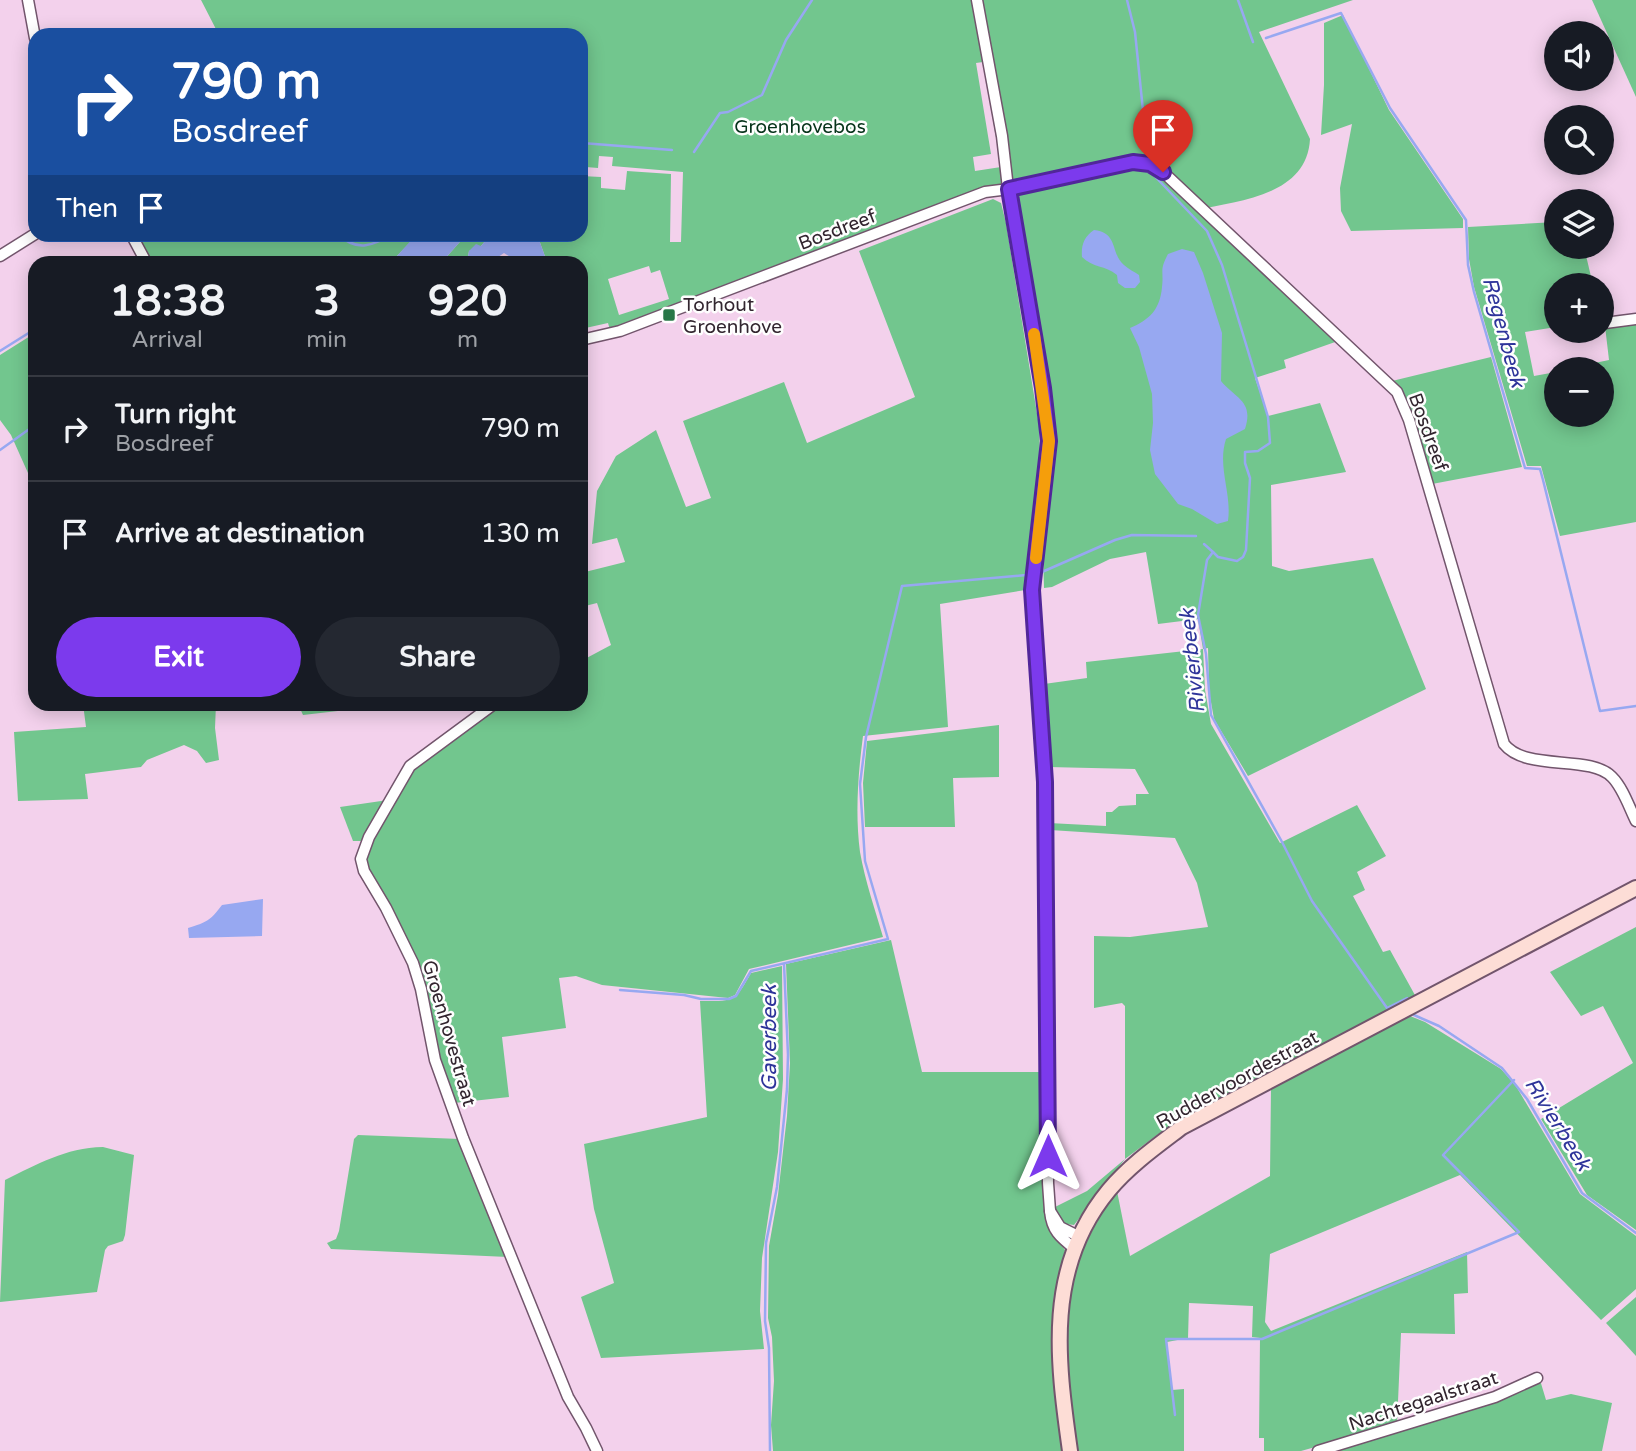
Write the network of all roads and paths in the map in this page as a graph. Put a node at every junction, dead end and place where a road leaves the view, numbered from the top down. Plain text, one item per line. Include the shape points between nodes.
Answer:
1 (28, 0) edge
2 (977, 0) edge
3 (33, 28) edge
4 (1009, 189) junction
5 (28, 238) edge
6 (0, 256) edge
7 (1636, 319) edge
8 (1614, 322) edge
9 (588, 338) edge
10 (485, 711) edge
11 (1636, 821) edge
12 (1636, 888) edge
13 (1078, 1243) junction
14 (1536, 1378) dead end
15 (597, 1451) edge
16 (1070, 1451) edge
17 (1318, 1451) edge

1 - 3 street
2 - 4 street
4 - 9 street, Bosdreef via 985,192 680,309
4 - 11 street, Bosdreef via 1133,162 1150,164 1391,386 1409,419 1504,744 1524,756 1611,775
4 - 13 street via 1049,441 1032,590 1045,782 1050,1211
5 - 6 street
7 - 8 street
10 - 15 street, Groenhovestraat via 410,766 361,859 413,963 435,1060 481,1186 568,1397
12 - 13 street, Ruddervoordestraat via 1182,1127 1109,1191
13 - 16 street, Ruddervoordestraat via 1065,1278 1059,1327 1059,1373
14 - 17 street, Nachtegaalstraat via 1495,1397

